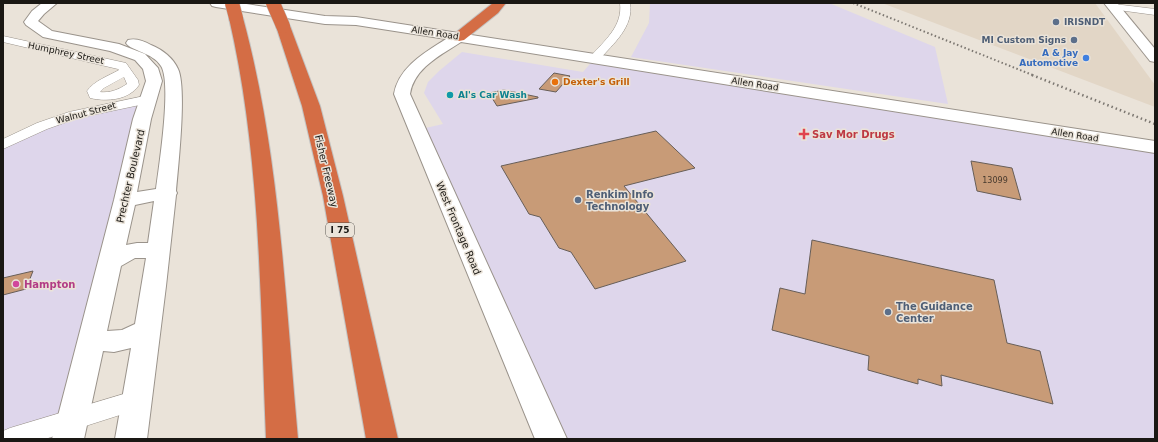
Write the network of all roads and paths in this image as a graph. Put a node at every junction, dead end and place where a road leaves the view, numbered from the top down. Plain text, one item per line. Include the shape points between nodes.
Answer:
1 (51, 3) edge
2 (63, 3) edge
3 (216, 3) edge
4 (257, 3) edge
5 (273, 3) edge
6 (500, 3) edge
7 (625, 3) edge
8 (1112, 5) edge
9 (234, 10) edge
10 (1155, 12) edge
11 (356, 21) junction
12 (459, 37) junction
13 (3, 39) edge
14 (594, 58) junction
15 (1155, 58) edge
16 (125, 72) dead end
17 (149, 99) junction
18 (3, 145) edge
19 (1155, 147) edge
20 (167, 193) junction
21 (124, 200) junction
22 (158, 252) junction
23 (109, 263) junction
24 (147, 330) junction
25 (92, 339) junction
26 (137, 400) junction
27 (70, 430) edge
28 (10, 439) edge
29 (131, 439) edge
30 (282, 439) edge
31 (382, 439) edge
32 (550, 439) edge

1 - 17 main road, Prechter Boulevard via 42,8 31,22 48,34 114,47 140,57 150,68 154,81
2 - 20 main road via 50,17 51,24 146,47 163,58 171,70 173,106
3 - 11 main road, Allen Road via 325,20
4 - 11 main road, Allen Road via 335,15
5 - 31 highway, Fisher Freeway / I 75, bridge via 311,106 333,196
6 - 12 highway
7 - 14 street via 626,13 621,26
8 - 10 street
8 - 15 main road
9 - 30 highway via 257,115 265,176
11 - 12 main road, Allen Road
12 - 14 main road, Allen Road
12 - 32 main road, West Frontage Road via 412,71 404,82 402,94
13 - 16 street, Humphrey Street via 117,64 122,66
14 - 19 main road, Allen Road
17 - 18 street, Walnut Street via 74,114
17 - 21 main road, Prechter Boulevard
20 - 21 main road
20 - 22 main road
21 - 23 main road, Prechter Boulevard
22 - 23 main road via 140,249 127,252
22 - 24 main road
23 - 25 main road, Prechter Boulevard
24 - 25 main road via 130,339 112,343
24 - 26 main road
25 - 27 main road, Prechter Boulevard
26 - 27 street
26 - 29 main road
27 - 28 street

